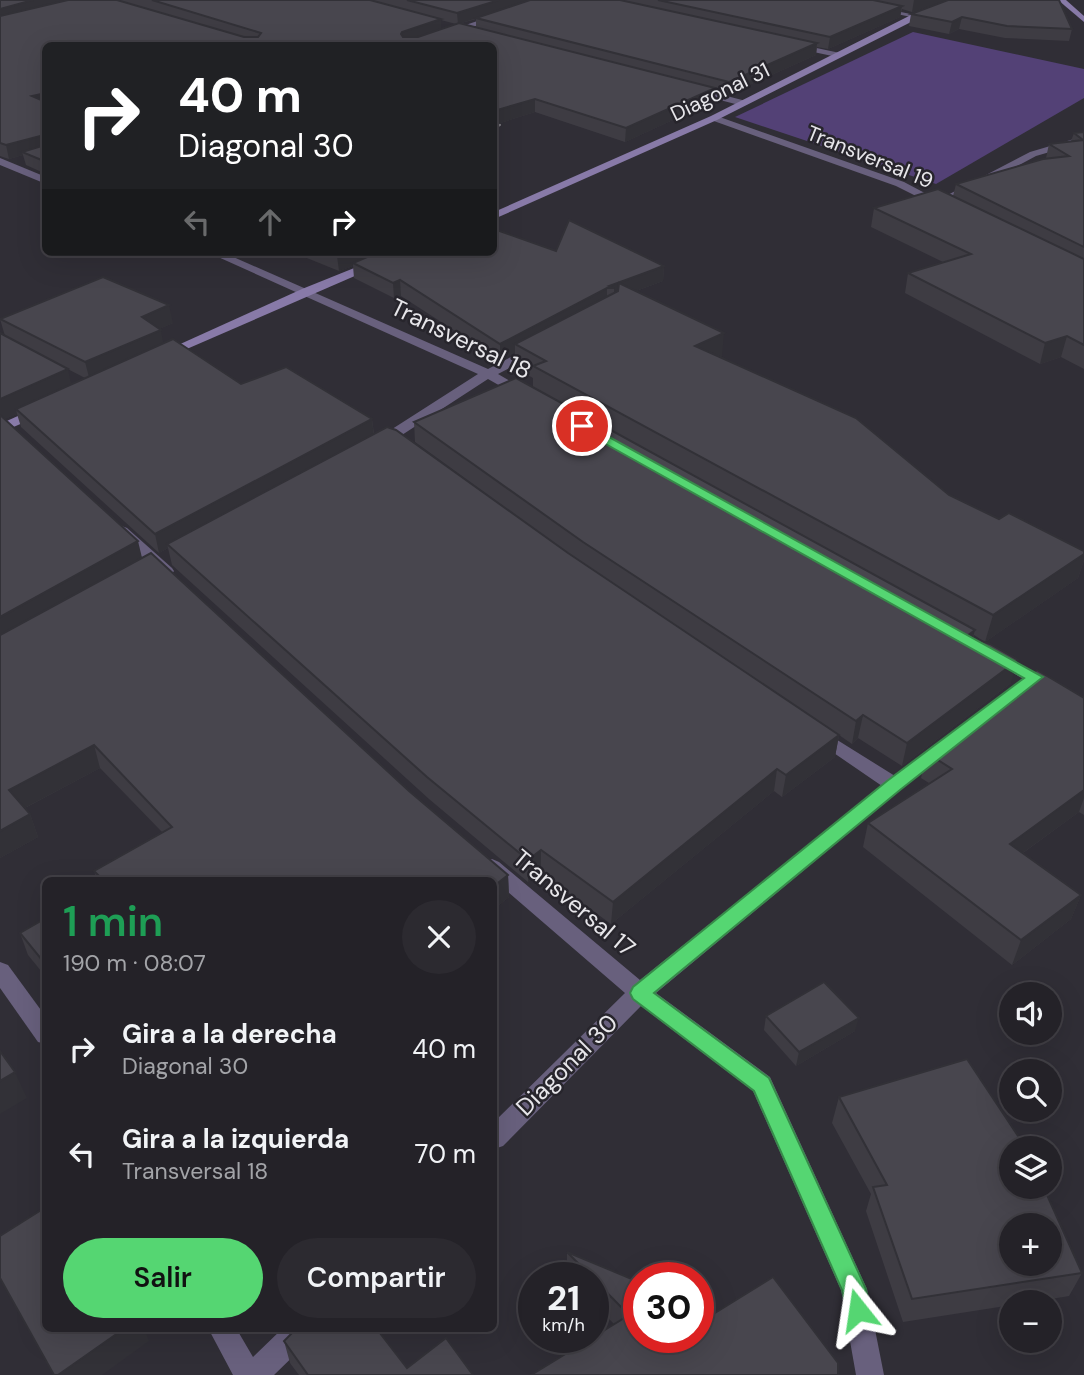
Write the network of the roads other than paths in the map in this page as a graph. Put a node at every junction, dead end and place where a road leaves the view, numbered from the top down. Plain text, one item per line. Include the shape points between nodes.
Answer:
1 (833, 0) edge
2 (962, 0) edge
3 (1062, 0) edge
4 (511, 13) edge
5 (916, 16) junction
6 (1084, 20) edge
7 (445, 27) edge
8 (457, 30) junction
9 (470, 33) edge
10 (420, 42) edge
11 (784, 43) edge
12 (837, 55) junction
13 (678, 87) edge
14 (743, 103) junction
15 (714, 118) junction
16 (1084, 139) edge
17 (20, 161) edge
18 (4, 163) edge
19 (42, 179) edge
20 (937, 204) junction
21 (949, 210) edge
22 (497, 215) edge
23 (223, 256) edge
24 (394, 256) edge
25 (306, 291) junction
26 (550, 342) edge
27 (148, 361) edge
28 (488, 374) junction
29 (537, 401) edge
30 (53, 404) edge
31 (4, 427) edge
32 (28, 444) edge
33 (369, 448) edge
34 (108, 517) edge
35 (178, 582) edge
36 (986, 650) edge
37 (1035, 677) junction
38 (1013, 694) edge
39 (1084, 707) edge
40 (803, 724) edge
41 (959, 736) edge
42 (894, 785) junction
43 (472, 850) edge
44 (0, 971) edge
45 (640, 993) junction
46 (42, 1029) edge
47 (497, 1135) edge
48 (222, 1332) edge
49 (298, 1332) edge
50 (248, 1375) edge
51 (255, 1375) edge
52 (870, 1375) edge

1 - 5 street
2 - 5 street, Diagonal 31
3 - 6 street
4 - 8 street
5 - 12 street, Diagonal 31
7 - 8 street
8 - 9 street
8 - 10 street
11 - 12 street
12 - 14 street, Diagonal 31
13 - 14 street
14 - 15 street, Diagonal 31
15 - 20 street, Transversal 19 via 900,184
15 - 22 street, Diagonal 31
16 - 20 street via 1033,154
17 - 18 street
18 - 19 street
20 - 21 street, Transversal 19
23 - 25 street, Transversal 18
24 - 25 street
25 - 27 street
25 - 28 street, Transversal 18
26 - 28 street
28 - 29 street, Transversal 18
28 - 33 street via 398,440
30 - 31 street
31 - 32 street
34 - 35 street
36 - 37 street
37 - 38 street
37 - 39 street
40 - 42 street
41 - 42 street, Diagonal 30
42 - 45 street, Diagonal 30
43 - 45 street, Transversal 17
44 - 46 street
45 - 47 street, Diagonal 30
45 - 52 street, Transversal 17 via 762,1084 854,1289
48 - 50 street
49 - 51 street

